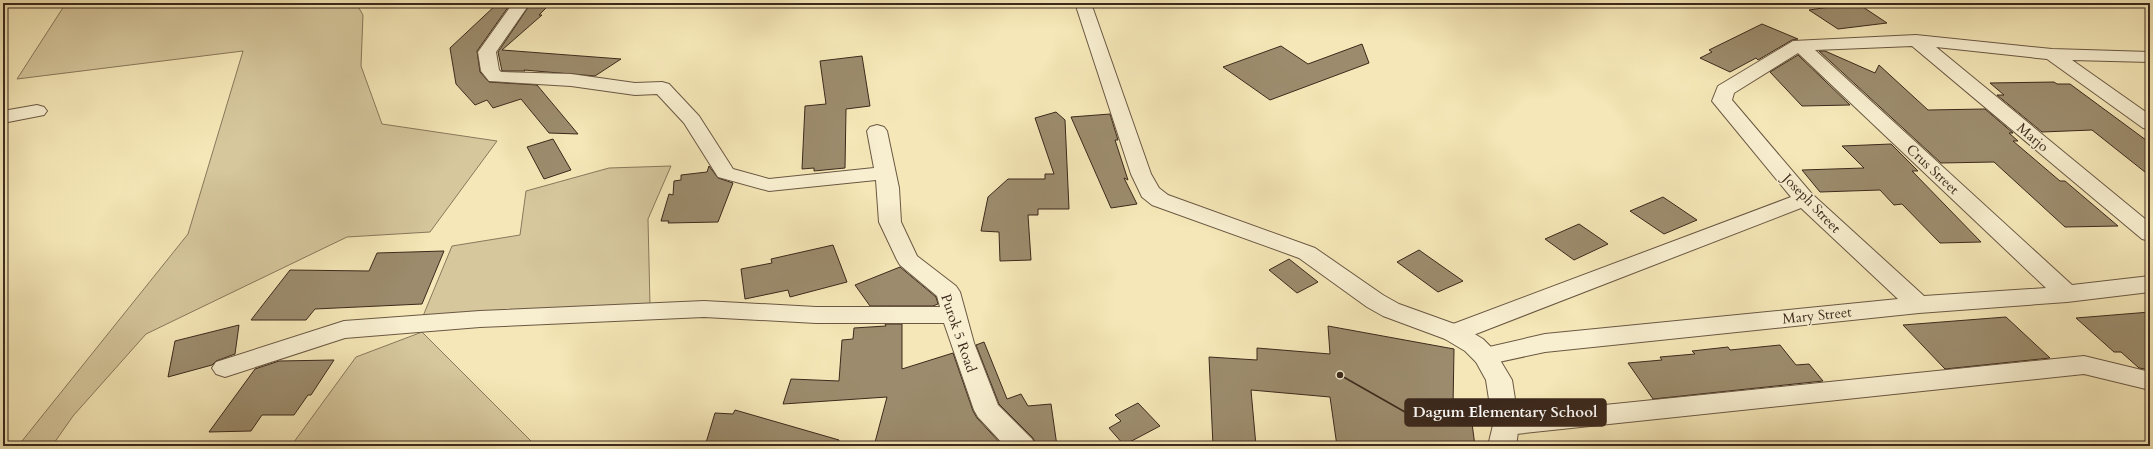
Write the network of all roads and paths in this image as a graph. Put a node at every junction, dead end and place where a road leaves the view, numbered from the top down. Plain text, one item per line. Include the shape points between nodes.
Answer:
1 (522, 3) edge
2 (1083, 3) edge
3 (1916, 40) junction
4 (1799, 45) junction
5 (2052, 54) junction
6 (2150, 57) edge
7 (37, 111) dead end
8 (3, 117) edge
9 (2150, 124) edge
10 (877, 131) dead end
11 (885, 174) junction
12 (1804, 198) junction
13 (2150, 234) edge
14 (2150, 284) edge
15 (2067, 294) junction
16 (1919, 305) junction
17 (954, 315) junction
18 (1454, 333) junction
19 (1485, 356) junction
20 (225, 368) dead end
21 (2150, 381) edge
22 (1504, 435) edge
23 (1022, 446) edge

1 - 11 street via 487,52 490,71 496,77 571,80 635,89 662,88 692,120 725,173 768,185
2 - 18 street via 1140,174 1150,192 1160,200 1307,253 1391,310
3 - 4 street
3 - 5 street
3 - 13 street, Marjo
4 - 12 street, Joseph Street via 1725,90 1722,101
4 - 15 street, Crus Street
5 - 6 street
5 - 9 street
7 - 8 street
10 - 11 street, Purok 5 Road
11 - 17 street, Purok 5 Road via 890,222 908,260 948,292
12 - 16 street, Joseph Street
12 - 18 street
14 - 15 street, Mary Street
15 - 16 street, Mary Street
16 - 19 street, Mary Street via 1545,343
17 - 20 street via 816,315 704,309 480,319 344,330
17 - 23 street, Purok 5 Road via 987,410
18 - 19 street via 1474,345
19 - 22 street via 1500,380
21 - 22 street via 2084,365

